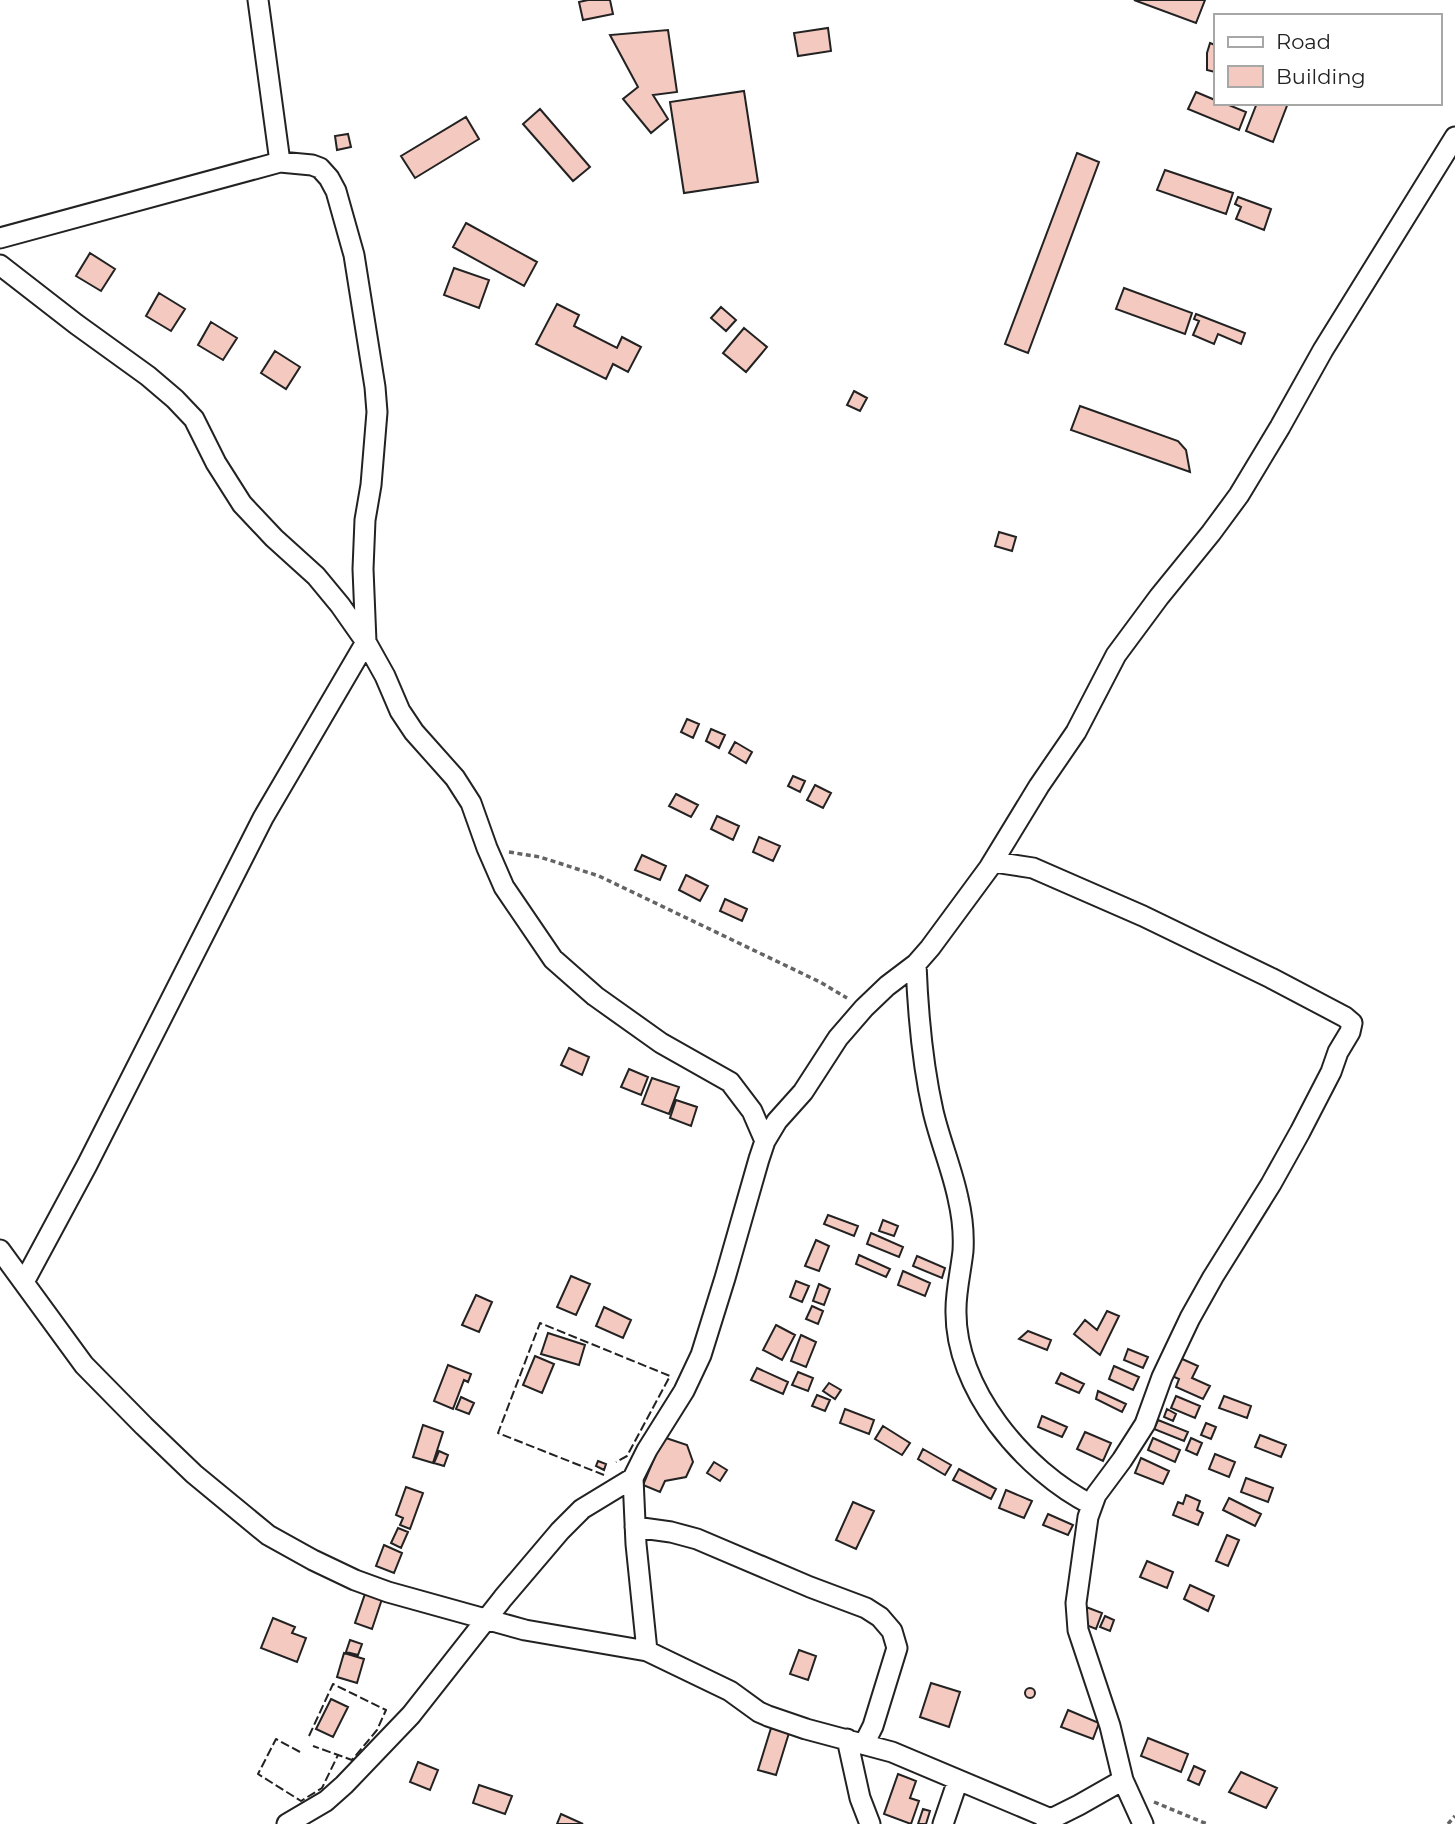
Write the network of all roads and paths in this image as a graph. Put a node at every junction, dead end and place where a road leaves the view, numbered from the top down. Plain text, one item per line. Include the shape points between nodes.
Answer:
1 (258, 0) edge
2 (1455, 137) edge
3 (280, 162) junction
4 (0, 238) edge
5 (0, 265) edge
6 (366, 642) junction
7 (487, 848) junction
8 (994, 862) junction
9 (916, 964) junction
10 (864, 1008) junction
11 (765, 1141) junction
12 (0, 1250) edge
13 (24, 1282) junction
14 (632, 1478) junction
15 (1091, 1505) junction
16 (635, 1527) junction
17 (485, 1620) junction
18 (647, 1651) junction
19 (856, 1742) junction
20 (958, 1780) junction
21 (1122, 1780) junction
22 (1150, 1800) dead end
23 (1455, 1816) edge
24 (1048, 1822) edge
25 (287, 1824) edge
26 (870, 1824) edge
27 (943, 1824) edge
28 (1143, 1824) edge
29 (1207, 1824) edge
30 (1448, 1824) edge

1 - 3 street
2 - 8 street via 1239,495 1116,654 1076,732
3 - 4 street
3 - 6 street via 312,165 329,178 354,255 377,412 365,520
5 - 6 street via 175,399 194,419 242,504 316,576
6 - 7 street via 400,711 471,803
6 - 13 street via 263,817
7 - 10 path via 540,857 599,876 820,982
7 - 11 street via 505,887 553,959 661,1043 730,1082 752,1111
8 - 9 street
8 - 15 street via 1033,868 1143,916 1352,1023 1300,1132 1190,1318 1145,1424
9 - 10 street
9 - 15 street via 926,1076 962,1222 956,1309 967,1368 1009,1440 1052,1480
10 - 11 street
11 - 14 street via 701,1355
12 - 13 street
13 - 17 street via 84,1365 194,1474 268,1535 355,1580
14 - 16 street
14 - 17 street via 582,1509
15 - 21 street via 1076,1619
16 - 18 street
16 - 19 street via 698,1539 880,1617 892,1630 897,1648 877,1715
17 - 18 street
17 - 25 street via 411,1715 344,1785
18 - 19 street via 730,1691 768,1716
19 - 20 street
19 - 26 street via 860,1798
20 - 24 street
20 - 27 street
21 - 24 street
21 - 28 street
22 - 29 path
23 - 30 path

